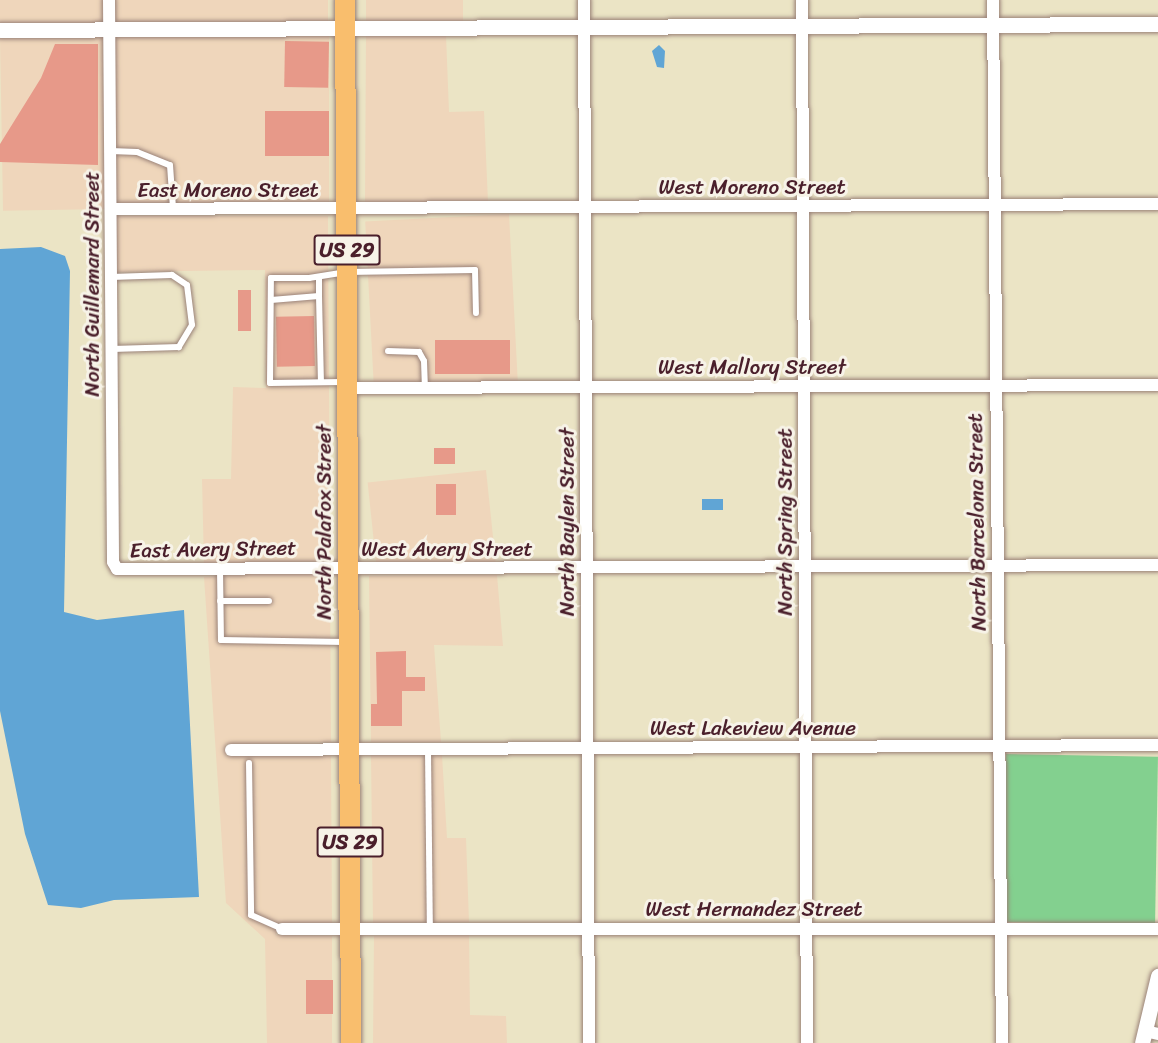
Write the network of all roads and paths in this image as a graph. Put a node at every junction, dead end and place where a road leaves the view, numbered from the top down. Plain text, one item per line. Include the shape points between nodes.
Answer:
1 (109, 0) edge
2 (345, 0) edge
3 (584, 0) edge
4 (802, 0) edge
5 (993, 0) edge
6 (1158, 24) edge
7 (993, 25) junction
8 (802, 26) junction
9 (584, 27) junction
10 (345, 29) junction
11 (0, 30) edge
12 (109, 30) junction
13 (111, 152) junction
14 (1158, 204) edge
15 (994, 205) junction
16 (803, 206) junction
17 (585, 208) junction
18 (111, 209) junction
19 (173, 209) junction
20 (346, 209) junction
21 (347, 272) junction
22 (111, 277) junction
23 (319, 277) junction
24 (319, 296) junction
25 (271, 300) junction
26 (476, 313) dead end
27 (111, 349) junction
28 (388, 351) dead end
29 (321, 382) junction
30 (347, 385) junction
31 (994, 385) junction
32 (1158, 385) edge
33 (803, 386) junction
34 (425, 388) junction
35 (585, 388) junction
36 (1158, 565) edge
37 (995, 566) junction
38 (116, 567) joint
39 (804, 567) junction
40 (586, 568) junction
41 (348, 569) junction
42 (220, 570) junction
43 (220, 601) junction
44 (269, 601) dead end
45 (348, 642) junction
46 (1002, 745) junction
47 (1158, 745) edge
48 (587, 748) junction
49 (349, 749) junction
50 (428, 749) junction
51 (804, 749) junction
52 (231, 750) dead end
53 (249, 763) dead end
54 (588, 928) junction
55 (806, 928) junction
56 (1158, 928) edge
57 (282, 929) joint
58 (351, 929) junction
59 (430, 929) junction
60 (1003, 929) junction
61 (1158, 976) edge
62 (1148, 1036) edge
63 (351, 1043) edge
64 (589, 1043) edge
65 (807, 1043) edge
66 (1002, 1043) edge

1 - 12 street, North Guillemard Street
2 - 10 main road, North Palafox Street / US 29
3 - 9 street, North Baylen Street
4 - 8 street, North Spring Street
5 - 7 street, North Barcelona Street
6 - 7 street
7 - 8 street
7 - 15 street, North Barcelona Street
8 - 9 street
8 - 16 street, North Spring Street
9 - 10 street
9 - 17 street, North Baylen Street
10 - 12 street
10 - 20 main road, North Palafox Street / US 29
11 - 12 street
12 - 13 street, North Guillemard Street
13 - 18 street, North Guillemard Street
13 - 19 lane via 137,152 170,165
14 - 15 street, West Moreno Street
15 - 16 street, West Moreno Street
15 - 31 street, North Barcelona Street
16 - 17 street, West Moreno Street
16 - 33 street, North Spring Street
17 - 20 street, West Moreno Street
17 - 35 street, North Baylen Street
18 - 19 street, East Moreno Street
18 - 22 street, North Guillemard Street
19 - 20 street, East Moreno Street
20 - 21 main road, North Palafox Street / US 29
21 - 23 lane
21 - 26 lane via 475,270
21 - 30 main road, North Palafox Street / US 29
22 - 27 street, North Guillemard Street
22 - 27 lane via 172,275 187,285 192,325 179,347
23 - 24 lane
23 - 25 lane via 270,278
24 - 25 lane
24 - 29 lane
25 - 29 lane via 270,383
27 - 38 street, North Guillemard Street
28 - 34 lane via 419,352 424,361
29 - 30 lane
30 - 34 street, West Mallory Street
30 - 41 main road, North Palafox Street / US 29
31 - 32 street, West Mallory Street
31 - 33 street, West Mallory Street
31 - 37 street, North Barcelona Street
33 - 35 street, West Mallory Street
33 - 39 street, North Spring Street
34 - 35 street, West Mallory Street
35 - 40 street, North Baylen Street
36 - 37 street, West Avery Street
37 - 39 street, West Avery Street
37 - 46 street, North Barcelona Street
38 - 42 street, East Avery Street via 123,571
39 - 40 street, West Avery Street
39 - 51 street, North Spring Street
40 - 41 street, West Avery Street
40 - 48 street, North Baylen Street
41 - 42 street, East Avery Street
41 - 45 main road, North Palafox Street / US 29
42 - 43 lane
43 - 44 lane
43 - 45 lane via 221,640
45 - 49 main road, North Palafox Street / US 29
46 - 47 street, West Lakeview Avenue
46 - 51 street, West Lakeview Avenue
46 - 60 street, North Barcelona Street
48 - 50 street, West Lakeview Avenue
48 - 51 street, West Lakeview Avenue
48 - 54 street, North Baylen Street
49 - 50 street, West Lakeview Avenue
49 - 52 street, West Lakeview Avenue
49 - 58 main road, North Palafox Street / US 29
50 - 59 lane
51 - 55 street, North Spring Street
53 - 57 lane via 252,915
54 - 55 street, West Hernandez Street
54 - 59 street, West Hernandez Street
54 - 64 street, North Baylen Street
55 - 60 street, West Hernandez Street
55 - 65 street, North Spring Street
56 - 60 street, West Hernandez Street
57 - 58 street, West Hernandez Street
58 - 59 street, West Hernandez Street
58 - 63 main road, North Palafox Street / US 29
60 - 66 street, North Barcelona Street
61 - 62 street

